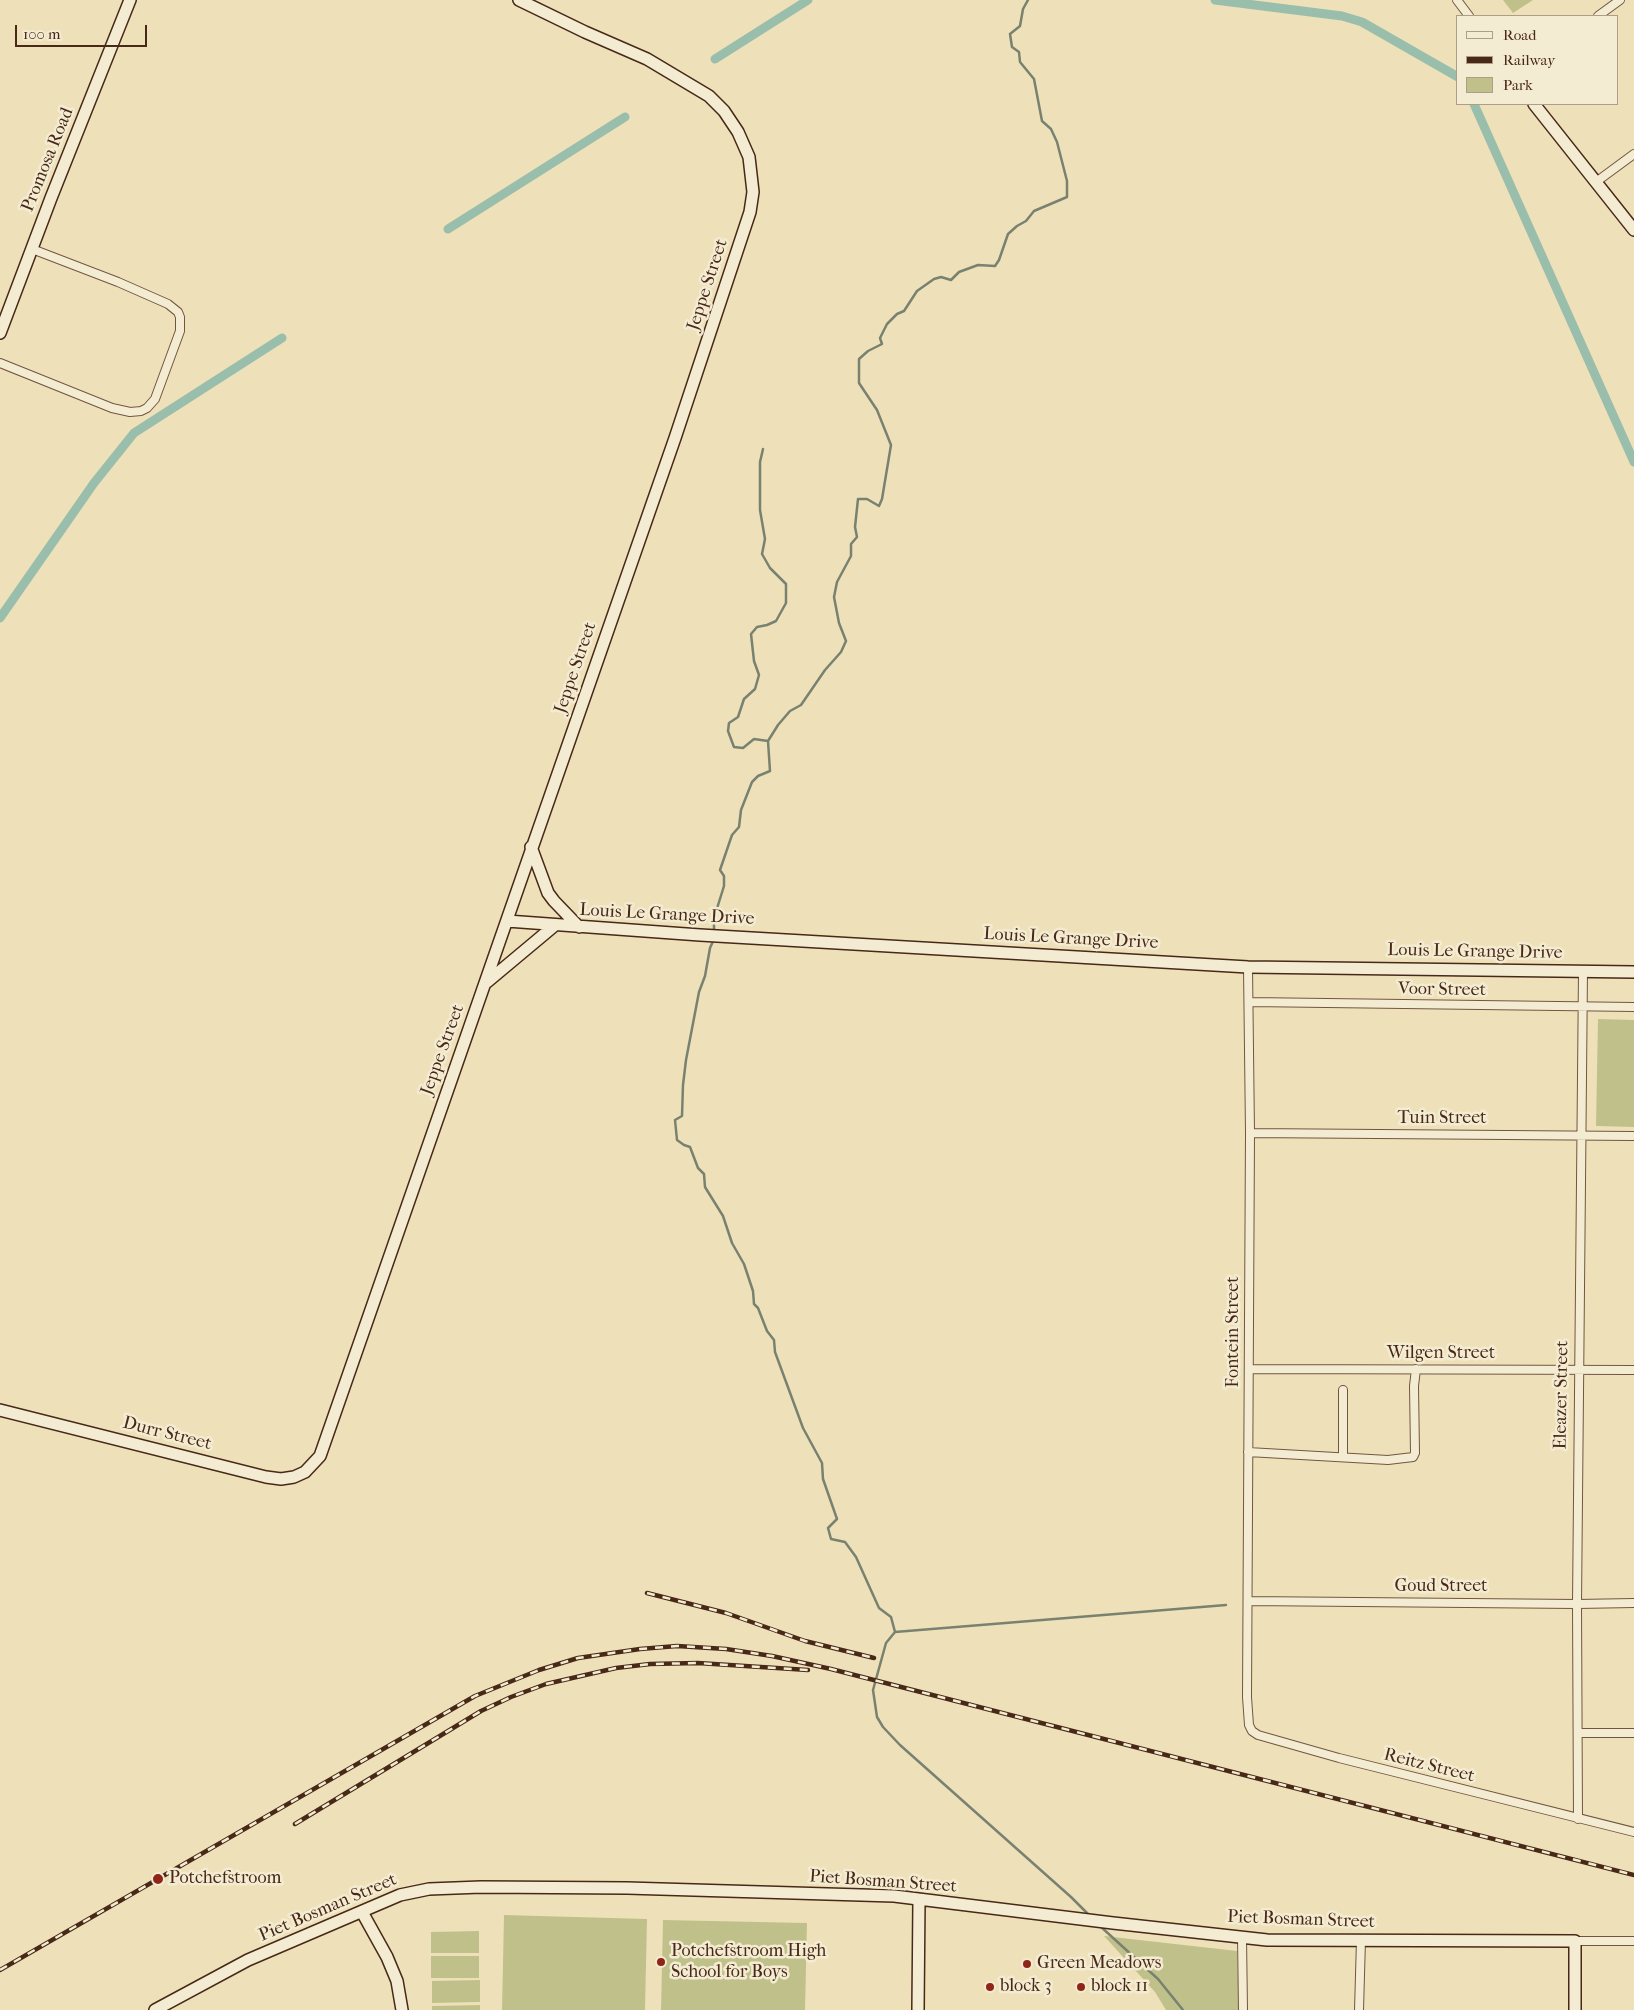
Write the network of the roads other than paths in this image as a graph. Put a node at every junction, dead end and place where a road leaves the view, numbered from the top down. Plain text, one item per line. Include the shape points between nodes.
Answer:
1 (130, 0) edge
2 (519, 0) edge
3 (1456, 0) edge
4 (1620, 0) edge
5 (1468, 15) edge
6 (1599, 15) edge
7 (1535, 105) edge
8 (1634, 154) edge
9 (1596, 182) junction
10 (1634, 230) edge
11 (32, 249) junction
12 (0, 334) edge
13 (0, 364) edge
14 (531, 847) junction
15 (507, 921) junction
16 (554, 926) junction
17 (579, 928) junction
18 (1248, 967) junction
19 (1582, 971) junction
20 (1634, 972) edge
21 (486, 983) junction
22 (1250, 1002) junction
23 (1583, 1007) junction
24 (1634, 1007) edge
25 (1250, 1133) junction
26 (1581, 1136) junction
27 (1634, 1136) edge
28 (1249, 1369) junction
29 (1416, 1369) junction
30 (1580, 1369) junction
31 (1634, 1370) edge
32 (1343, 1390) dead end
33 (0, 1410) edge
34 (1248, 1452) junction
35 (320, 1456) joint
36 (1343, 1457) junction
37 (1248, 1601) junction
38 (1634, 1602) edge
39 (1577, 1604) junction
40 (1247, 1697) joint
41 (1578, 1733) junction
42 (1634, 1734) edge
43 (1578, 1819) junction
44 (1634, 1832) edge
45 (919, 1899) junction
46 (362, 1912) junction
47 (1242, 1937) junction
48 (1361, 1940) junction
49 (1575, 1941) junction
50 (1634, 1941) edge
51 (155, 2010) edge
52 (402, 2010) edge
53 (918, 2010) edge
54 (1243, 2010) edge
55 (1360, 2010) edge
56 (1575, 2010) edge

1 - 11 street, Promosa Road
2 - 14 street, Jeppe Street via 647,59 709,96 738,132 749,157 753,192 750,212 675,438
3 - 5 street
4 - 6 street
7 - 9 street
8 - 9 street
9 - 10 street
11 - 12 street, Promosa Road
11 - 13 street via 168,304 178,312 180,331 155,399 141,411 112,408
14 - 15 street, Jeppe Street
14 - 17 street via 548,893
15 - 16 street, Louis Le Grange Drive
15 - 21 street, Jeppe Street
16 - 17 street, Louis Le Grange Drive
16 - 21 street
17 - 18 street, Louis Le Grange Drive
18 - 19 street, Louis Le Grange Drive
18 - 22 street, Fontein Street
19 - 20 street, Louis Le Grange Drive
19 - 23 street, Eleazer Street
21 - 35 street, Jeppe Street
22 - 23 street, Voor Street
22 - 25 street, Fontein Street
23 - 24 street, Voor Street
23 - 26 street, Eleazer Street
25 - 26 street, Tuin Street
25 - 28 street, Fontein Street
26 - 27 street, Tuin Street
26 - 30 street, Eleazer Street
28 - 29 street, Wilgen Street
28 - 34 street, Fontein Street
29 - 30 street, Wilgen Street
29 - 36 street via 1413,1457 1388,1460
30 - 31 street, Wilgen Street
30 - 39 street, Eleazer Street
32 - 36 street
33 - 35 street, Durr Street via 266,1477 294,1477
34 - 36 street
34 - 37 street, Fontein Street
37 - 39 street, Goud Street
37 - 40 street, Fontein Street
38 - 39 street, Goud Street
39 - 41 street, Eleazer Street
40 - 43 street, Reitz Street via 1249,1725 1258,1735
41 - 42 street
41 - 43 street, Eleazer Street
43 - 44 street, Reitz Street
45 - 46 street, Piet Bosman Street via 627,1888 451,1887 409,1892
45 - 47 street, Piet Bosman Street
45 - 53 street
46 - 51 street, Piet Bosman Street via 248,1960
46 - 52 street via 397,1981
47 - 48 street, Piet Bosman Street
47 - 54 street
48 - 49 street, Piet Bosman Street
48 - 55 street
49 - 50 street, Piet Bosman Street
49 - 56 street

